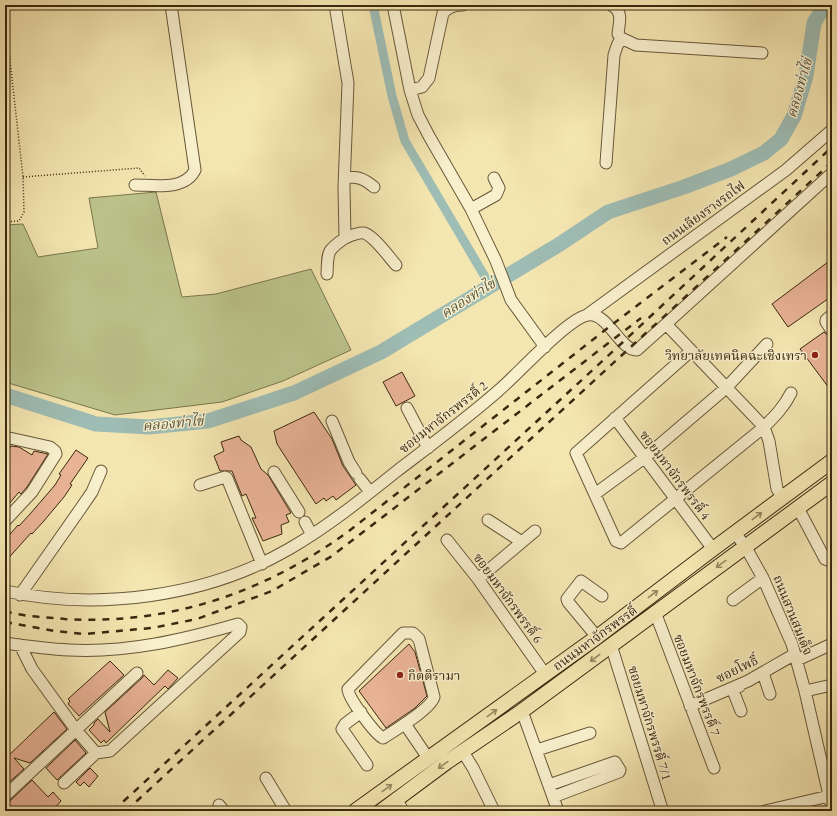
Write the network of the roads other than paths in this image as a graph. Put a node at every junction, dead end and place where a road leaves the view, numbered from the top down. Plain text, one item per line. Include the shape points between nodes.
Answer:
1 (171, 5) edge
2 (335, 5) edge
3 (393, 5) edge
4 (463, 5) edge
5 (611, 5) edge
6 (621, 38) junction
7 (762, 53) dead end
8 (410, 90) junction
9 (832, 130) edge
10 (606, 163) dead end
11 (832, 173) edge
12 (345, 178) junction
13 (494, 178) dead end
14 (135, 185) dead end
15 (374, 187) dead end
16 (471, 209) junction
17 (345, 238) junction
18 (396, 265) dead end
19 (327, 274) dead end
20 (587, 315) junction
21 (832, 315) edge
22 (666, 324) junction
23 (832, 331) edge
24 (767, 344) dead end
25 (545, 347) junction
26 (691, 351) junction
27 (726, 388) junction
28 (791, 393) dead end
29 (407, 408) dead end
30 (615, 418) junction
31 (332, 422) dead end
32 (764, 427) junction
33 (5, 437) edge
34 (428, 448) junction
35 (644, 458) junction
36 (832, 461) edge
37 (101, 471) dead end
38 (274, 472) dead end
39 (832, 483) edge
40 (200, 485) dead end
41 (370, 492) junction
42 (595, 494) junction
43 (783, 498) junction
44 (675, 500) junction
45 (798, 508) junction
46 (488, 520) dead end
47 (5, 521) edge
48 (534, 531) dead end
49 (735, 533) junction
50 (312, 535) junction
51 (447, 540) dead end
52 (522, 542) junction
53 (745, 546) junction
54 (713, 549) junction
55 (832, 558) edge
56 (262, 564) junction
57 (763, 578) junction
58 (478, 580) junction
59 (5, 591) edge
60 (20, 595) junction
61 (602, 596) dead end
62 (734, 600) dead end
63 (655, 612) junction
64 (597, 637) junction
65 (5, 643) edge
66 (832, 644) edge
67 (20, 645) junction
68 (612, 645) junction
69 (796, 657) junction
70 (137, 673) dead end
71 (762, 673) junction
72 (545, 674) junction
73 (748, 681) junction
74 (832, 685) edge
75 (805, 691) junction
76 (770, 694) dead end
77 (690, 706) junction
78 (741, 711) dead end
79 (361, 712) junction
80 (522, 712) junction
81 (405, 724) junction
82 (76, 730) junction
83 (590, 733) dead end
84 (537, 750) junction
85 (462, 752) junction
86 (96, 753) junction
87 (428, 758) junction
88 (367, 765) dead end
89 (714, 768) dead end
90 (828, 769) edge
91 (266, 778) dead end
92 (64, 783) dead end
93 (549, 785) junction
94 (5, 796) edge
95 (829, 796) junction
96 (553, 797) junction
97 (400, 805) edge
98 (832, 808) edge
99 (662, 809) dead end
100 (554, 810) edge
101 (286, 811) edge
102 (355, 811) edge
103 (381, 811) edge
104 (494, 811) edge
105 (765, 811) edge

1 - 14 street via 195,170 182,184
2 - 12 street via 348,84
3 - 8 street
4 - 8 street via 455,6 443,13 429,78 422,87
5 - 6 street via 620,15 618,34
6 - 7 street via 636,45
6 - 10 street via 614,55
8 - 16 street via 418,115
9 - 20 street, ถนนเลียงรางรถไฟ via 786,170
11 - 22 street
12 - 15 street via 357,177
12 - 17 street
13 - 16 street via 499,188 496,195
16 - 25 street via 487,241 510,300
17 - 18 street via 364,233 371,237
17 - 19 street via 330,249
20 - 22 street via 595,315 635,350
20 - 25 street, ซอยมหาจักรพรรดิ์ 2 via 570,324
21 - 23 street via 826,322
22 - 26 street
24 - 27 street
25 - 34 street, ซอยมหาจักรพรรดิ์ 2 via 498,392
26 - 27 street
26 - 30 street
27 - 32 street
27 - 35 street
28 - 32 street via 786,404
29 - 34 street
30 - 35 street, ซอยมหาจักรพรรดิ์ 4
30 - 42 street via 576,453
31 - 41 street via 349,462
32 - 43 street via 769,441 777,489
32 - 44 street
33 - 47 street via 50,447 56,451 32,492
34 - 41 street, ซอยมหาจักรพรรดิ์ 2
35 - 42 street
35 - 44 street, ซอยมหาจักรพรรดิ์ 4
36 - 43 main road, ถนนมหาจักรพรรดิ์
37 - 60 street via 92,492
38 - 50 street
39 - 45 main road, ถนนมหาจักรพรรดิ์
40 - 56 street via 227,478
41 - 50 street, ซอยมหาจักรพรรดิ์ 2
42 - 44 street via 619,543
49 -> 43 main road, ถนนมหาจักรพรรดิ์
44 - 54 street, ซอยมหาจักรพรรดิ์ 4
45 - 53 main road, ถนนมหาจักรพรรดิ์
45 - 55 street via 825,559
46 - 52 street
48 - 52 street
49 - 53 street, ถนนสวนสมเด็จ
49 - 54 main road, ถนนมหาจักรพรรดิ์
50 - 56 street, ซอยมหาจักรพรรดิ์ 2
51 - 58 street, ซอยมหาจักรพรรดิ์ 6
52 - 58 street
53 - 57 street, ถนนสวนสมเด็จ
53 -> 63 main road, ถนนมหาจักรพรรดิ์
64 -> 54 main road, ถนนมหาจักรพรรดิ์
56 - 60 street, ซอยมหาจักรพรรดิ์ 2 via 213,583 155,595 102,600
57 - 62 street
57 - 69 street, ถนนสวนสมเด็จ
58 - 72 street, ซอยมหาจักรพรรดิ์ 6
59 - 60 street, ซอยมหาจักรพรรดิ์ 2
61 - 64 street via 581,581 567,598
63 - 68 main road, ถนนมหาจักรพรรดิ์
63 - 77 street, ซอยมหาจักรพรรดิ์ 7
64 - 72 main road, ถนนมหาจักรพรรดิ์
65 - 67 street
66 - 69 street, ซอยโพธิ์
67 - 82 street via 32,669
67 - 86 street via 50,649 113,650 165,643 240,625 240,632 110,751
68 -> 80 main road, ถนนมหาจักรพรรดิ์
68 - 99 street, ซอยมหาจักรพรรดิ์ 7/1
69 - 71 street, ซอยโพธิ์
69 - 75 street, ถนนสวนสมเด็จ
70 - 82 street
71 - 73 street, ซอยโพธิ์
71 - 76 street
87 -> 72 main road, ถนนมหาจักรพรรดิ์
73 - 77 street, ซอยโพธิ์
73 - 78 street via 734,689
74 - 75 street
75 - 90 street, ถนนสวนสมเด็จ
77 - 89 street, ซอยมหาจักรพรรดิ์ 7
79 - 81 street via 376,734 383,738
79 - 81 street via 348,689 403,633 414,633 419,639 434,697 431,703
79 - 88 street via 342,729
80 - 84 street
80 - 85 main road, ถนนมหาจักรพรรดิ์
81 - 87 street
82 - 86 street
82 - 94 street
83 - 84 street
84 - 93 street
85 -> 97 main road, ถนนมหาจักรพรรดิ์
85 - 104 street via 473,768
86 - 92 street
102 -> 87 main road, ถนนมหาจักรพรรดิ์
90 - 95 street, ถนนสวนสมเด็จ
91 - 101 street
93 - 96 street
93 - 96 street via 615,762 620,770
95 - 98 street, ถนนสวนสมเด็จ
95 - 105 street
96 - 100 street
97 - 103 main road, ถนนมหาจักรพรรดิ์

